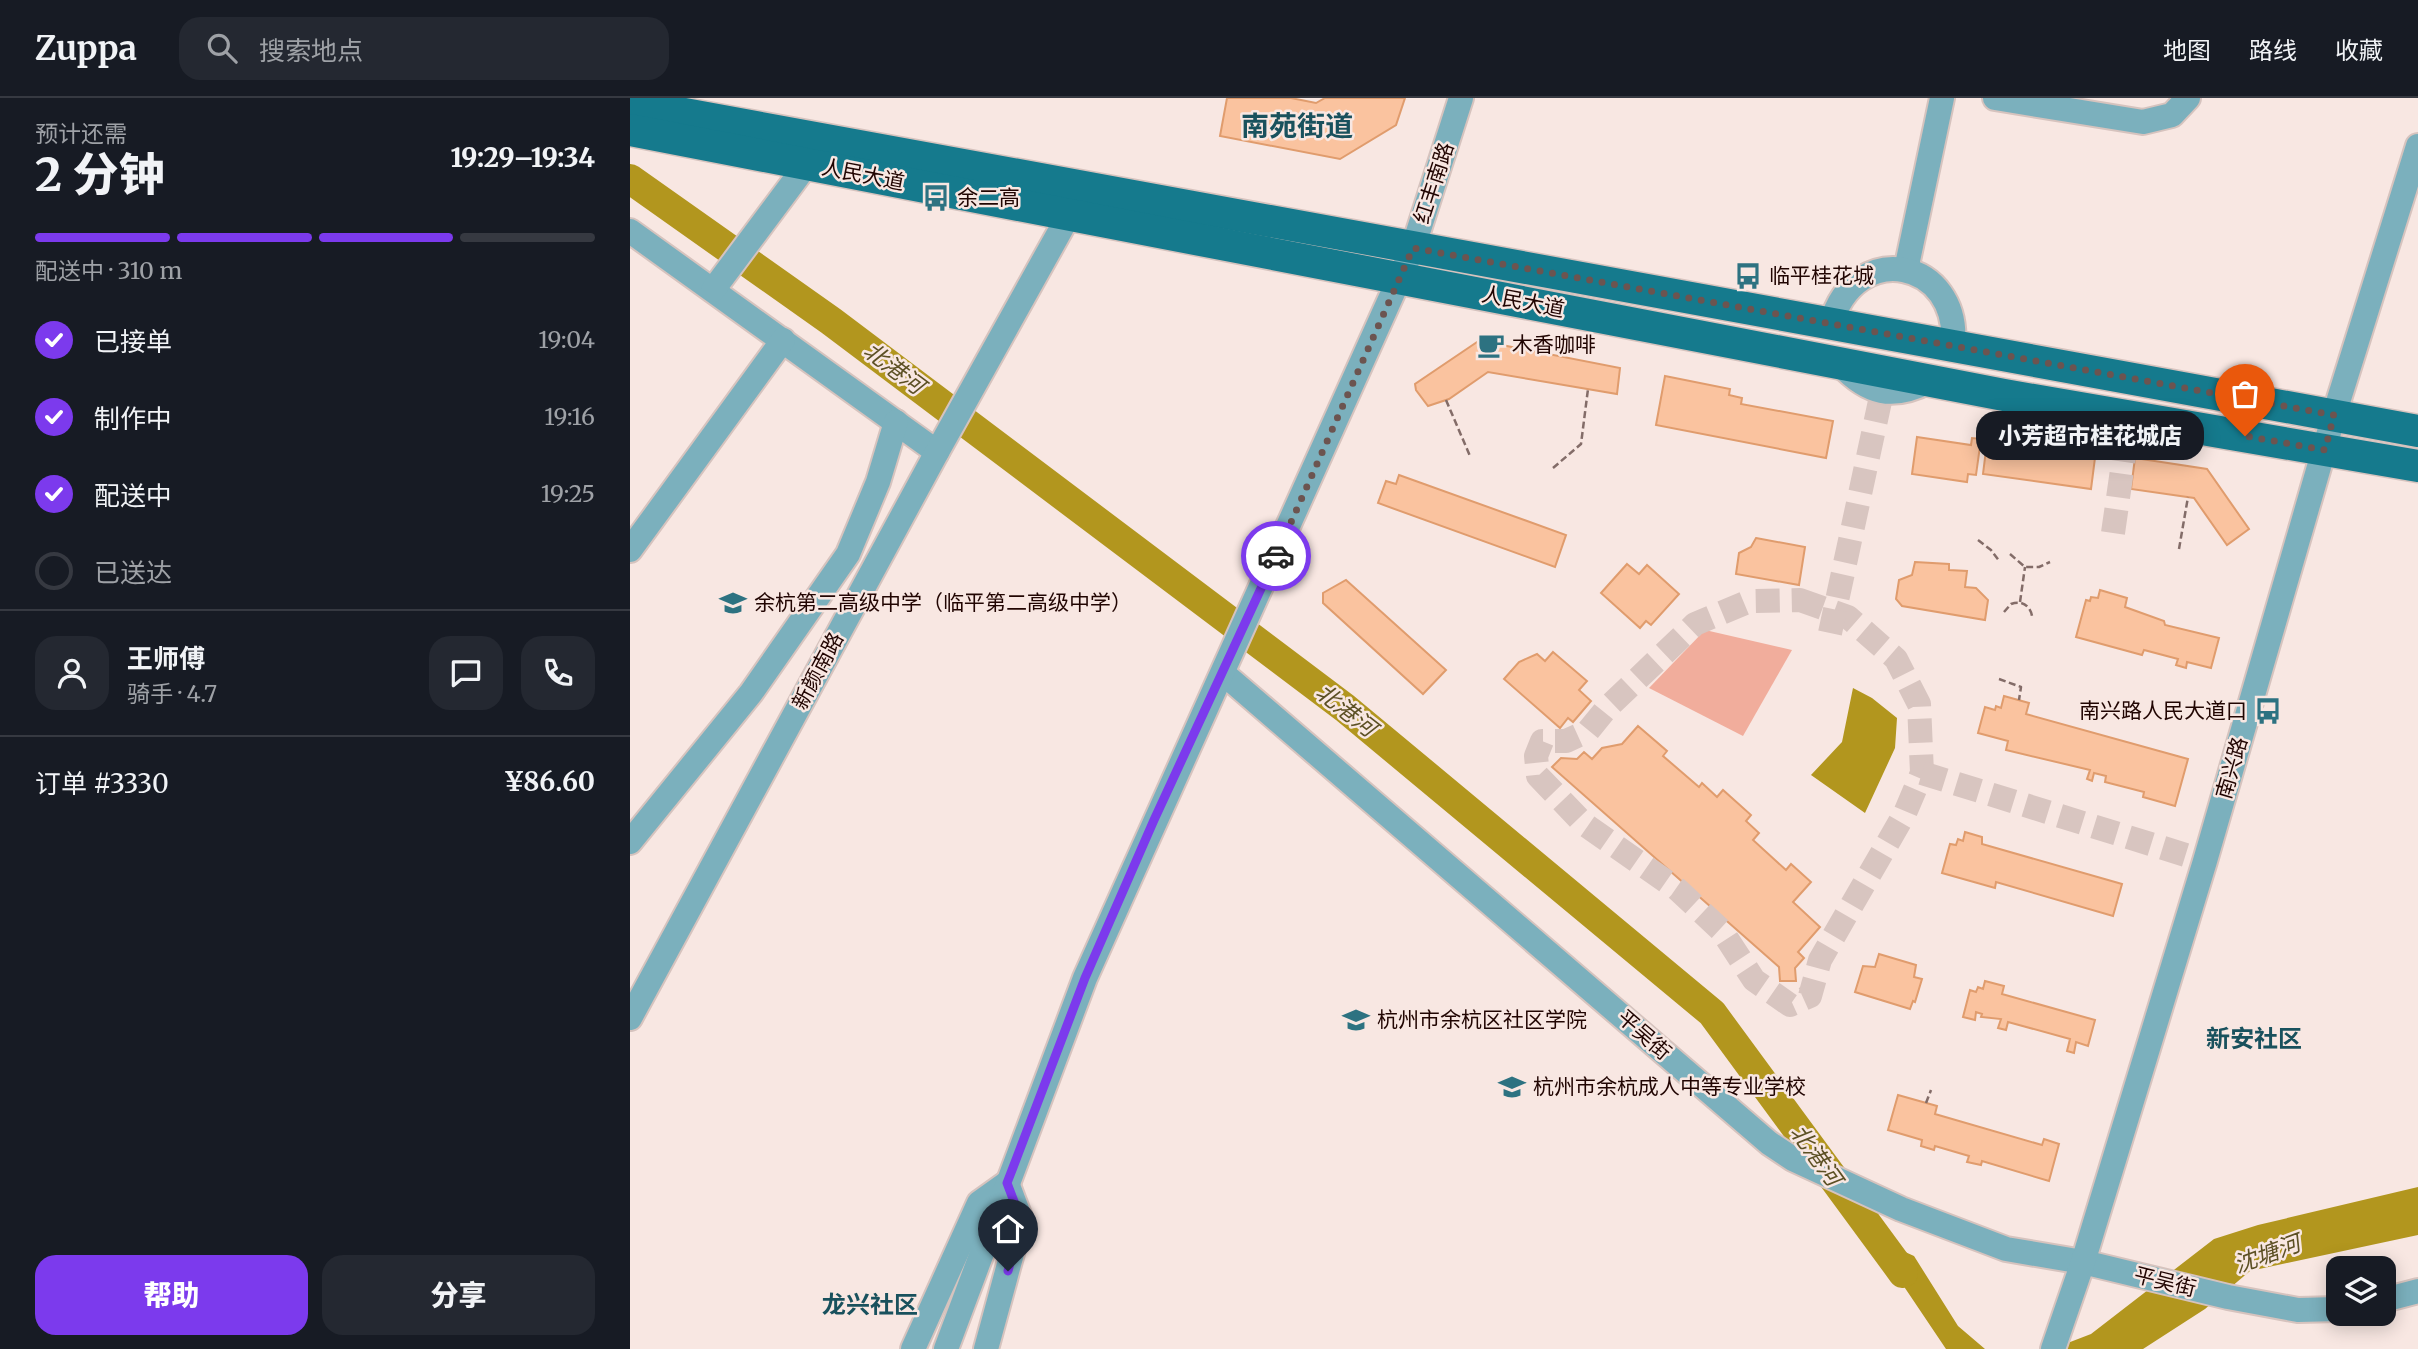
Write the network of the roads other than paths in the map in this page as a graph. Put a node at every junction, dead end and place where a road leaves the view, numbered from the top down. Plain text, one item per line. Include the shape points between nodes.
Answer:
1 (1461, 98) edge
2 (1942, 98) edge
3 (1995, 98) edge
4 (2188, 98) edge
5 (630, 104) edge
6 (630, 130) edge
7 (2418, 146) edge
8 (807, 164) junction
9 (1069, 215) junction
10 (630, 231) edge
11 (1413, 248) junction
12 (1906, 270) junction
13 (1400, 278) junction
14 (720, 282) junction
15 (1831, 324) junction
16 (783, 340) junction
17 (1953, 346) junction
18 (1840, 364) dead end
19 (1929, 381) junction
20 (2334, 415) junction
21 (896, 422) junction
22 (2418, 430) edge
23 (2325, 450) junction
24 (937, 451) junction
25 (2418, 466) edge
26 (630, 550) edge
27 (1224, 674) junction
28 (630, 842) edge
29 (630, 1018) edge
30 (1007, 1183) junction
31 (2083, 1262) junction
32 (2418, 1291) edge
33 (2396, 1297) edge
34 (2326, 1309) edge
35 (2055, 1345) edge
36 (913, 1349) edge
37 (946, 1349) edge
38 (986, 1349) edge

1 - 11 street, 红丰南路
2 - 12 street
3 - 4 street via 2143,122 2172,115
5 - 11 main road, 人民大道
6 - 8 main road, 人民大道
7 - 20 street, 南兴路
8 - 9 main road, 人民大道
8 - 14 street
9 - 13 main road, 人民大道
9 - 24 street, 新颜南路
10 - 14 street
11 - 13 street, 红丰南路
11 - 15 main road, 人民大道
12 - 15 street via 1865,275 1848,288
12 - 17 street via 1932,284 1950,307
13 - 19 main road, 人民大道
13 - 27 street, 红丰南路
14 - 16 street
15 - 17 main road, 人民大道
16 - 21 street
16 - 26 street
17 - 20 main road, 人民大道
18 - 19 street via 1854,379 1882,391 1913,390
19 - 23 main road, 人民大道
20 - 22 main road, 人民大道
20 - 23 street, 南兴路
21 - 24 street
21 - 28 street via 848,555 751,693
23 - 25 main road, 人民大道
23 - 31 street, 南兴路
24 - 29 street, 新颜南路
27 - 30 street, 红丰南路 via 1085,978
27 - 31 street, 平吴街 via 1769,1143 1793,1159 1967,1236 2006,1249
30 - 36 street via 979,1203
30 - 37 street, 红丰南路
30 - 38 street via 1021,1220
31 - 34 street, 平吴街 via 2228,1297 2298,1310
31 - 35 street, 南兴路
32 - 33 street

